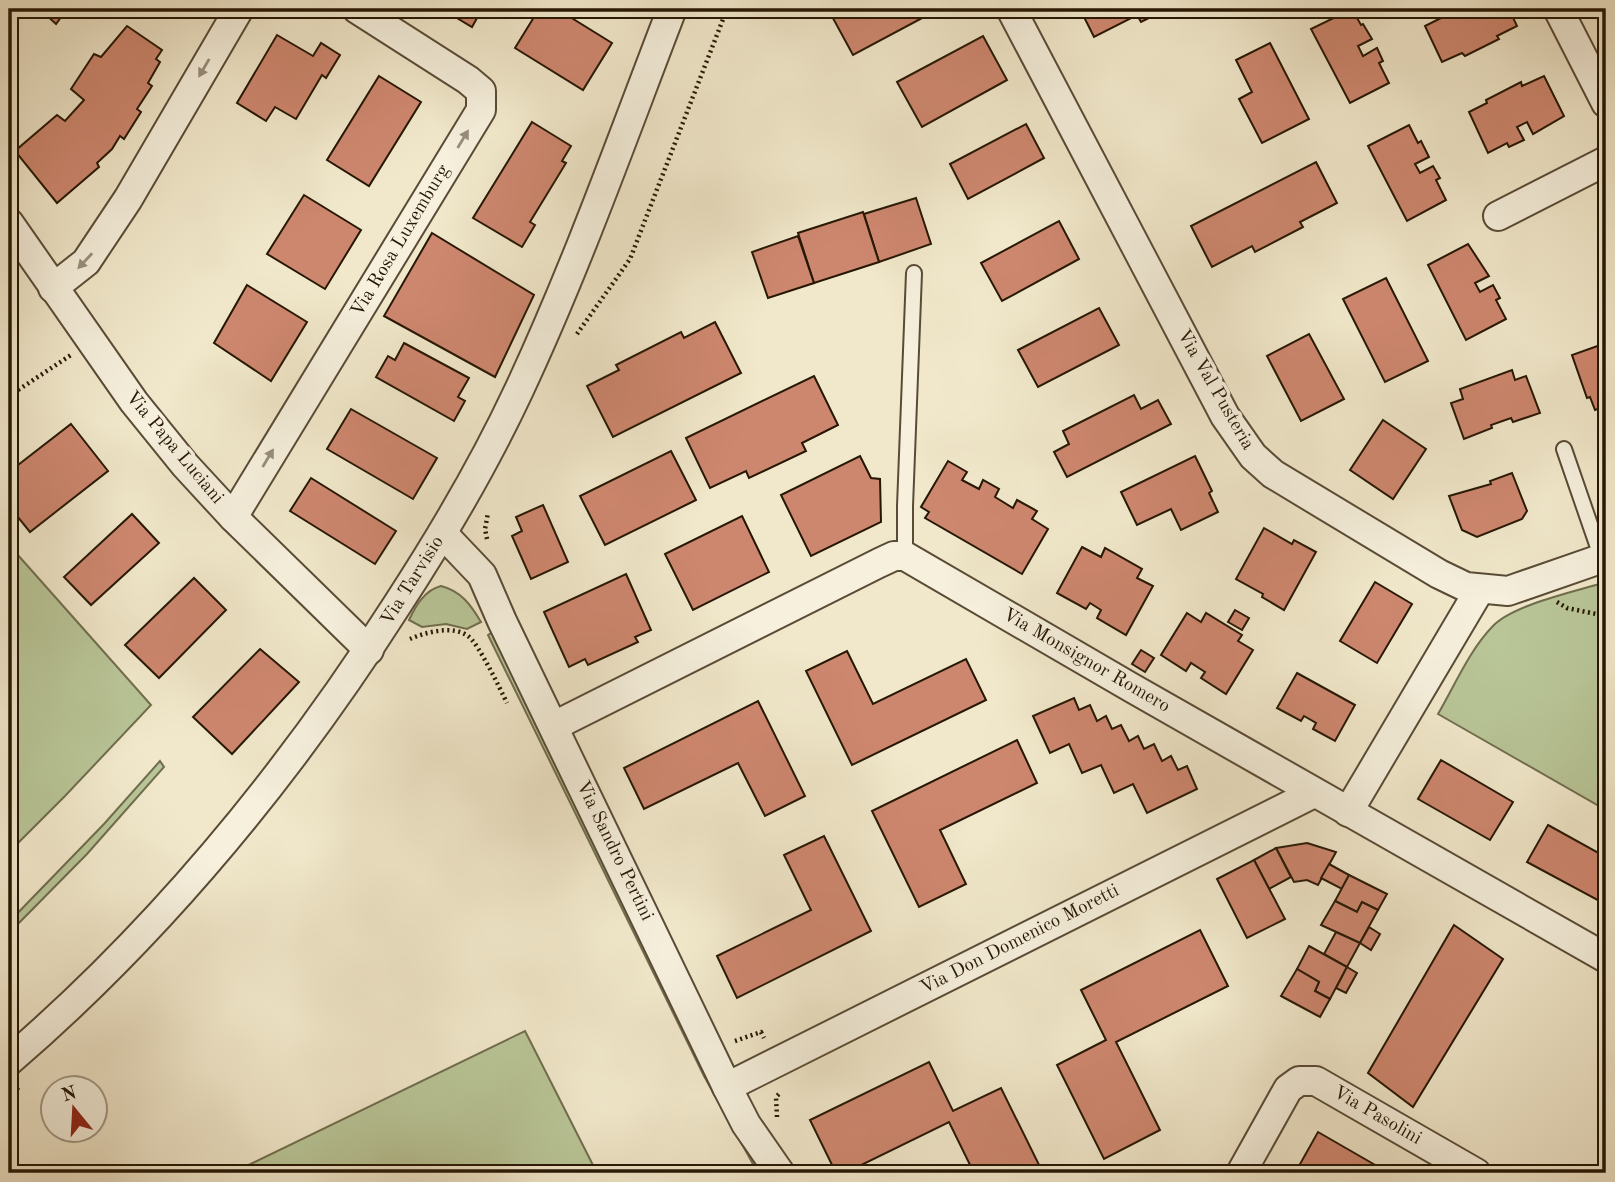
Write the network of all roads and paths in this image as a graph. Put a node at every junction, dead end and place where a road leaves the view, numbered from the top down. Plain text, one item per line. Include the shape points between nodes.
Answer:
1 (239, 9) edge
2 (357, 9) edge
3 (672, 9) edge
4 (727, 9) edge
5 (1012, 9) edge
6 (1558, 9) edge
7 (1606, 103) edge
8 (1606, 161) edge
9 (1498, 216) dead end
10 (9, 223) edge
11 (914, 273) dead end
12 (53, 288) junction
13 (571, 342) dead end
14 (96, 350) junction
15 (9, 396) edge
16 (1563, 449) dead end
17 (489, 507) dead end
18 (233, 517) junction
19 (443, 534) junction
20 (488, 543) dead end
21 (905, 556) junction
22 (1604, 558) edge
23 (1480, 589) junction
24 (502, 621) junction
25 (469, 637) junction
26 (403, 649) dead end
27 (369, 650) junction
28 (508, 703) dead end
29 (554, 726) junction
30 (1314, 793) junction
31 (1348, 812) junction
32 (1606, 958) edge
33 (14, 1074) edge
34 (727, 1087) junction
35 (9, 1096) edge
36 (779, 1173) edge
37 (1241, 1173) edge
38 (1476, 1173) edge

1 -> 12 street via 128,199 86,262
18 -> 2 street, Via Rosa Luxemburg via 481,110 481,91 468,80
3 - 19 street, Via Tarvisio via 546,328 495,439
4 - 13 path via 630,260
5 - 23 street, Via Val Pusteria via 1225,416 1253,456 1273,474 1439,574
6 - 7 street
8 - 9 street
10 - 12 street, Via Papa Luciani
11 - 21 lane
12 - 14 street, Via Papa Luciani
14 - 15 path via 72,355
14 - 18 street, Via Papa Luciani via 168,444
16 - 22 lane
17 - 20 path
18 - 27 street, Via Papa Luciani
19 - 24 street, Via Sandro Pertini via 482,575
19 - 27 street, Via Tarvisio
21 - 29 street via 879,563
21 - 30 street, Via Monsignor Romero
22 - 23 street, Via Val Pusteria via 1508,591
23 - 31 street
24 - 25 path
24 - 29 street, Via Sandro Pertini
25 - 26 path via 454,631 431,632 411,638
25 - 28 path
27 - 33 street, Via Tarvisio via 232,836
29 - 34 street, Via Sandro Pertini
30 - 31 street, Via Monsignor Romero
30 - 34 street, Via Don Domenico Moretti
31 - 32 street, Via Monsignor Romero
33 - 35 path
34 - 36 street, Via Sandro Pertini
37 - 38 street, Via Pasolini via 1288,1090 1299,1081 1316,1081

